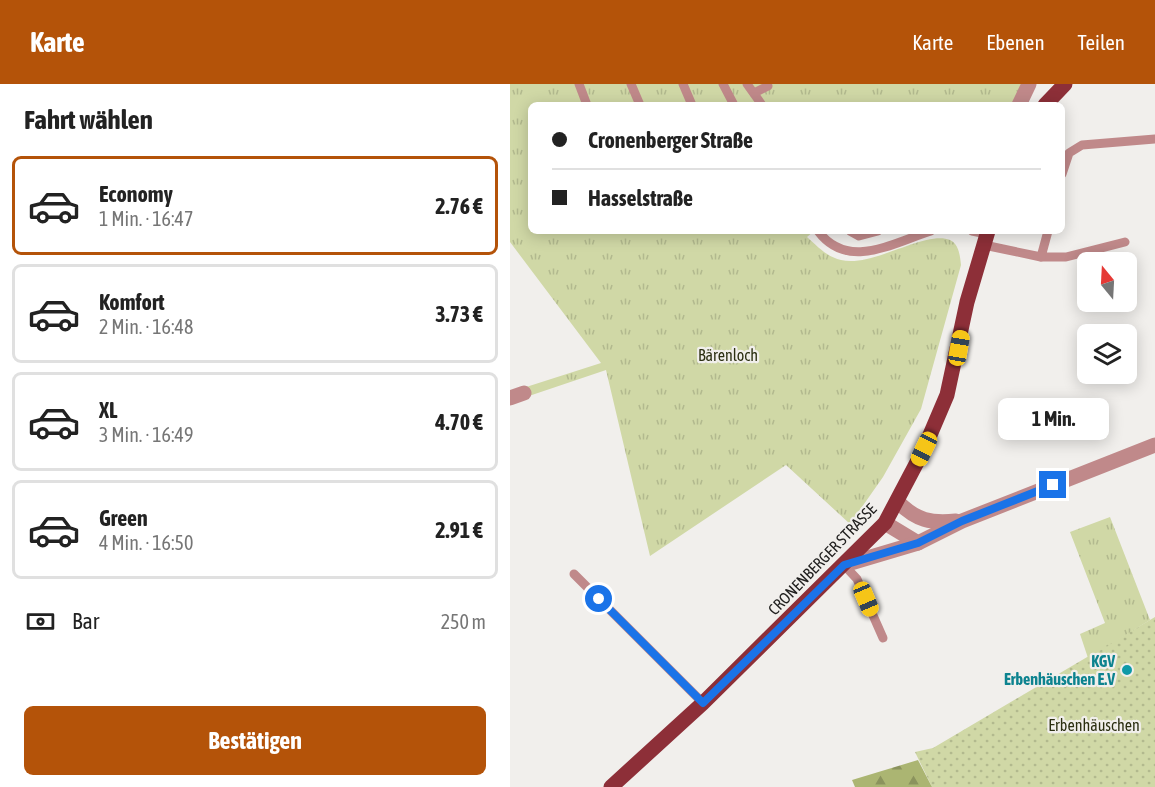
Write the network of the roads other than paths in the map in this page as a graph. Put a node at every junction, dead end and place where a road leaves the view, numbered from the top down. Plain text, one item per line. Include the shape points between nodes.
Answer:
1 (579, 84) edge
2 (631, 84) edge
3 (683, 84) edge
4 (723, 84) edge
5 (747, 84) edge
6 (1029, 84) edge
7 (1065, 84) edge
8 (768, 86) dead end
9 (754, 93) junction
10 (586, 102) edge
11 (638, 102) edge
12 (691, 102) edge
13 (732, 102) edge
14 (760, 102) edge
15 (1020, 102) edge
16 (1048, 102) edge
17 (1155, 139) edge
18 (1065, 165) edge
19 (821, 234) edge
20 (921, 234) edge
21 (1047, 234) edge
22 (983, 235) edge
23 (1125, 242) dead end
24 (1041, 257) junction
25 (1155, 445) edge
26 (898, 502) junction
27 (962, 521) junction
28 (885, 523) junction
29 (918, 543) junction
30 (844, 565) junction
31 (574, 574) dead end
32 (883, 638) dead end
33 (703, 703) junction
34 (611, 787) edge

1 - 10 lane
2 - 11 lane
3 - 12 lane
4 - 13 lane
5 - 9 lane
6 - 15 street
7 - 16 main road
8 - 9 lane
9 - 14 lane
17 - 18 lane via 1083,145 1069,153
19 - 20 lane via 838,250 858,253
21 - 24 lane
22 - 24 lane, CRONENBERGER STRASSE
22 - 26 main road, CRONENBERGER STRASSE via 947,395
23 - 24 lane, CRONENBERGER STRASSE via 1066,257
25 - 27 street
26 - 27 street via 922,520
26 - 28 main road, CRONENBERGER STRASSE
27 - 29 street
28 - 29 street
28 - 30 main road, CRONENBERGER STRASSE
29 - 30 street
30 - 32 lane via 857,579
30 - 33 main road, CRONENBERGER STRASSE
31 - 33 lane
33 - 34 main road, CRONENBERGER STRASSE

